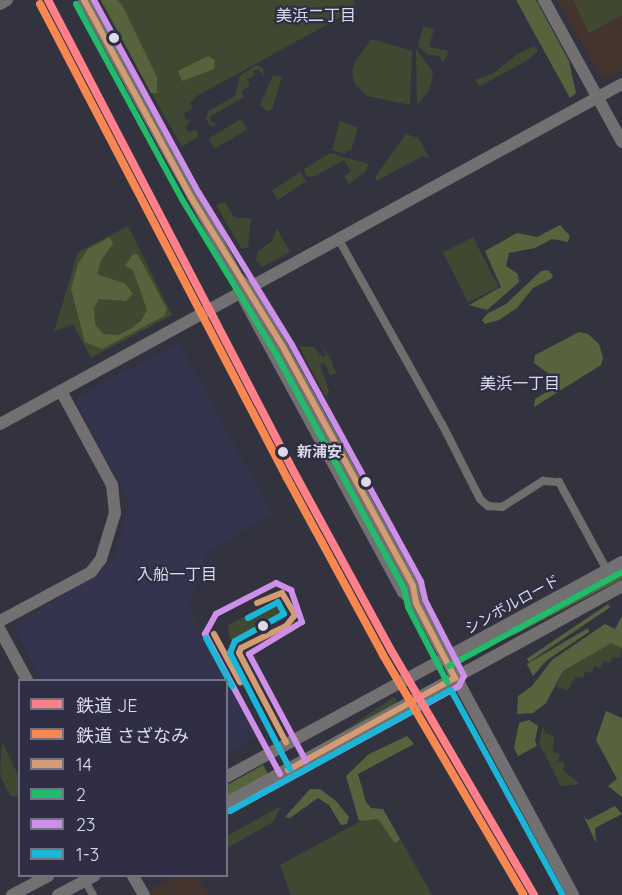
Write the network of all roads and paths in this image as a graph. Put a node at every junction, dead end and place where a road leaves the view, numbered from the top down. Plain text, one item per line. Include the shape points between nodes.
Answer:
1 (7, 0) edge
2 (84, 0) edge
3 (544, 0) edge
4 (0, 4) edge
5 (622, 84) edge
6 (598, 98) junction
7 (622, 142) edge
8 (339, 240) junction
9 (246, 291) junction
10 (61, 391) junction
11 (0, 424) edge
12 (622, 562) edge
13 (607, 570) junction
14 (622, 586) edge
15 (0, 621) edge
16 (0, 630) edge
17 (445, 658) junction
18 (456, 678) junction
19 (26, 679) edge
20 (228, 776) edge
21 (228, 802) edge
22 (46, 877) edge
23 (134, 877) edge
24 (89, 878) edge
25 (12, 895) edge
26 (58, 895) edge
27 (93, 895) edge
28 (144, 895) edge
29 (573, 895) edge

1 - 4 street
2 - 9 street
3 - 6 street
5 - 6 street
6 - 7 street
6 - 8 street
8 - 9 street
8 - 13 street via 480,499 488,506 502,507 543,481 559,482
9 - 10 street
9 - 17 street via 413,586 416,603
10 - 11 street
10 - 15 street via 112,484 116,507 97,566
12 - 13 street, シンボルロード
13 - 17 street, シンボルロード
14 - 18 street
16 - 19 street
17 - 18 street
17 - 20 street, シンボルロード
18 - 21 street
18 - 29 street
22 - 25 street
23 - 28 street
24 - 26 street
24 - 27 street

